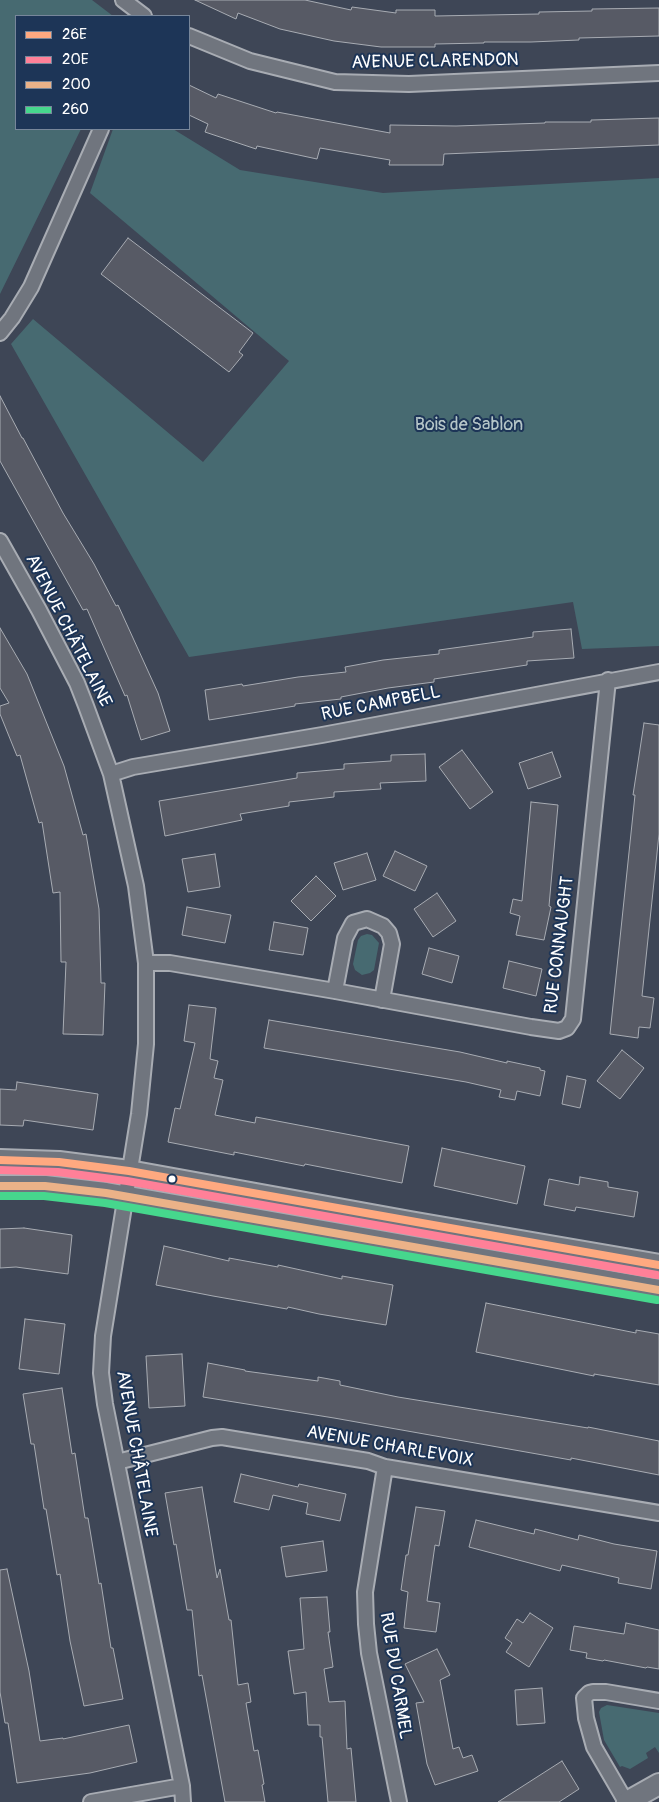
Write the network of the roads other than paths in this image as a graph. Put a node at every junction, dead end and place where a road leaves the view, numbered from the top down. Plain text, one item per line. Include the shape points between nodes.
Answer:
1 (123, 0) edge
2 (143, 15) edge
3 (190, 36) edge
4 (659, 73) edge
5 (101, 130) edge
6 (0, 333) edge
7 (0, 541) edge
8 (659, 672) edge
9 (608, 680) junction
10 (111, 774) junction
11 (146, 963) junction
12 (335, 991) junction
13 (382, 1000) junction
14 (0, 1160) edge
15 (129, 1171) junction
16 (0, 1186) edge
17 (125, 1197) junction
18 (659, 1265) edge
19 (659, 1290) edge
20 (117, 1462) junction
21 (385, 1467) junction
22 (659, 1512) edge
23 (659, 1701) edge
24 (659, 1784) edge
25 (182, 1786) junction
26 (91, 1802) edge
27 (183, 1802) edge
28 (399, 1802) edge
29 (627, 1802) edge

1 - 2 street
3 - 4 street, AVENUE CLARENDON via 250,61 335,82 409,84
5 - 6 street via 30,287
7 - 10 street, AVENUE CHÂTELAINE via 77,682
8 - 9 street, RUE CAMPBELL
9 - 10 street, RUE CAMPBELL via 322,735 133,767
9 - 13 street, RUE CONNAUGHT via 573,1019 567,1028 558,1031 531,1027
10 - 11 street, AVENUE CHÂTELAINE via 136,886
11 - 12 street, RUE CONNAUGHT via 170,963
11 - 15 street, AVENUE CHÂTELAINE via 146,1044
12 - 13 street, RUE CONNAUGHT
12 - 13 street via 344,938 353,923 368,919 384,926 392,944
14 - 15 street via 59,1162
15 - 17 street, AVENUE CHÂTELAINE
15 - 18 street
16 - 17 street via 45,1186
17 - 19 street
17 - 20 street, AVENUE CHÂTELAINE via 101,1357 103,1389
20 - 21 street, AVENUE CHARLEVOIX via 222,1437 368,1461
20 - 25 street, AVENUE CHÂTELAINE
21 - 22 street, AVENUE CHARLEVOIX
21 - 28 street, RUE DU CARMEL via 365,1592 366,1624
23 - 29 street via 606,1692 589,1693 584,1698 594,1747
24 - 29 street
25 - 26 street
25 - 27 street, AVENUE CHÂTELAINE

